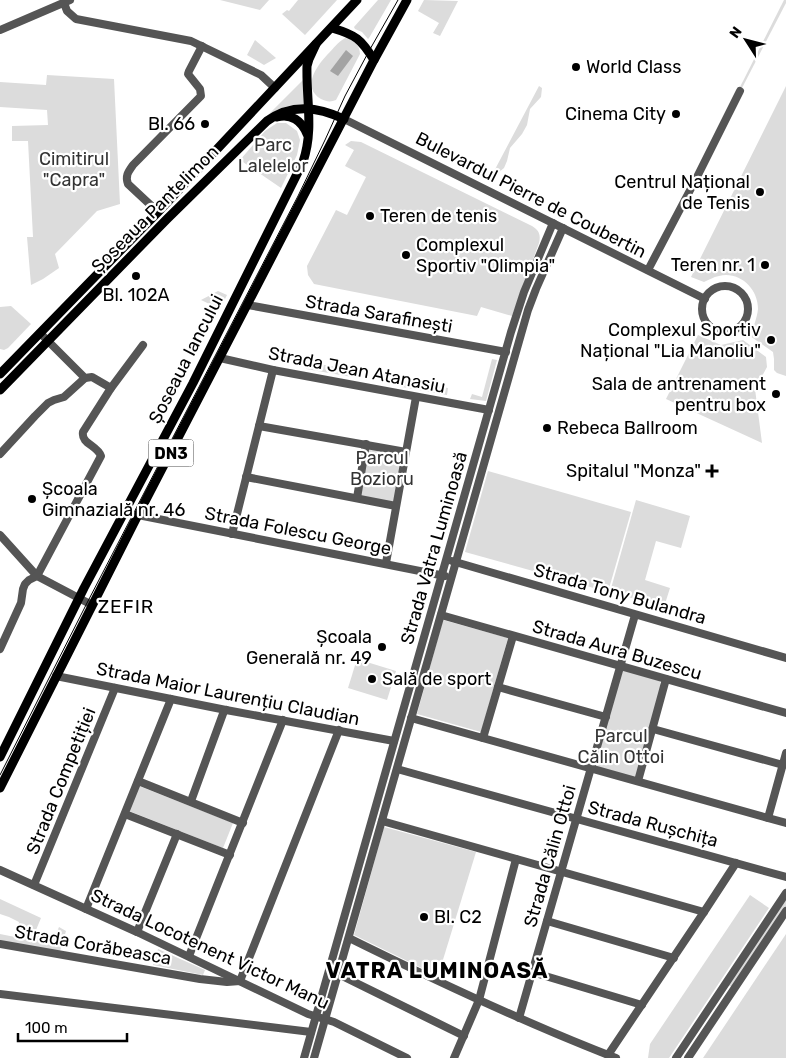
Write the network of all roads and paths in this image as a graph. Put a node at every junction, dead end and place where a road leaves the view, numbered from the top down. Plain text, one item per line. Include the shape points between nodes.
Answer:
1 (357, 0) edge
2 (407, 0) edge
3 (67, 1) edge
4 (332, 28) junction
5 (0, 30) edge
6 (316, 44) junction
7 (202, 46) junction
8 (374, 60) junction
9 (275, 88) junction
10 (740, 91) dead end
11 (309, 109) junction
12 (344, 119) junction
13 (267, 121) junction
14 (309, 138) junction
15 (158, 212) junction
16 (553, 223) junction
17 (563, 228) junction
18 (648, 270) junction
19 (705, 299) junction
20 (248, 305) junction
21 (40, 333) junction
22 (48, 341) junction
23 (508, 343) junction
24 (143, 345) dead end
25 (518, 346) junction
26 (506, 352) junction
27 (220, 358) junction
28 (274, 370) junction
29 (1, 372) edge
30 (85, 378) junction
31 (10, 380) junction
32 (110, 388) junction
33 (0, 390) edge
34 (416, 397) junction
35 (489, 410) junction
36 (259, 426) junction
37 (366, 444) junction
38 (406, 452) junction
39 (0, 454) edge
40 (246, 477) junction
41 (357, 498) junction
42 (396, 506) junction
43 (138, 515) junction
44 (232, 534) junction
45 (0, 535) edge
46 (446, 559) junction
47 (456, 562) junction
48 (386, 564) junction
49 (442, 575) junction
50 (37, 576) junction
51 (452, 577) junction
52 (79, 598) junction
53 (92, 605) junction
54 (441, 615) junction
55 (635, 615) junction
56 (513, 636) junction
57 (0, 649) edge
58 (786, 658) edge
59 (621, 666) junction
60 (56, 676) junction
61 (666, 679) junction
62 (498, 687) junction
63 (115, 688) junction
64 (171, 699) junction
65 (226, 710) junction
66 (786, 713) edge
67 (606, 717) junction
68 (411, 718) junction
69 (283, 720) junction
70 (653, 729) junction
71 (339, 730) junction
72 (484, 738) junction
73 (4, 741) edge
74 (394, 741) junction
75 (786, 752) edge
76 (0, 757) edge
77 (783, 765) junction
78 (591, 768) junction
79 (397, 769) junction
80 (138, 781) junction
81 (638, 781) junction
82 (0, 788) edge
83 (191, 801) junction
84 (125, 814) junction
85 (768, 818) junction
86 (576, 819) junction
87 (382, 821) junction
88 (243, 822) junction
89 (786, 823) edge
90 (177, 834) junction
91 (230, 855) junction
92 (516, 859) junction
93 (736, 863) junction
94 (0, 870) edge
95 (561, 872) junction
96 (786, 877) edge
97 (34, 886) junction
98 (786, 893) edge
99 (86, 909) junction
100 (786, 911) edge
101 (704, 912) junction
102 (547, 921) junction
103 (137, 932) junction
104 (348, 938) junction
105 (0, 944) edge
106 (188, 956) junction
107 (674, 958) junction
108 (532, 972) junction
109 (338, 974) junction
110 (240, 981) junction
111 (723, 987) junction
112 (732, 992) junction
113 (0, 994) edge
114 (479, 1000) junction
115 (642, 1005) junction
116 (316, 1016) junction
117 (519, 1018) junction
118 (325, 1019) junction
119 (311, 1032) junction
120 (464, 1036) junction
121 (396, 1056) edge
122 (612, 1056) edge
123 (304, 1058) edge
124 (314, 1058) edge
125 (407, 1058) edge
126 (454, 1058) edge
127 (676, 1058) edge
128 (688, 1058) edge

1 - 4 main road, Șoseaua Pantelimon / DN3
2 - 8 main road, DN3
3 - 5 street
3 - 7 street via 67,12 76,19 191,40
4 - 6 main road, Șoseaua Pantelimon / DN3
4 - 8 main road via 356,37
6 - 9 main road, Șoseaua Pantelimon
6 - 11 main road, Șoseaua Iancului / DN3 via 307,66
7 - 9 street via 261,75
7 - 15 street via 188,74 200,89 201,96 127,175 128,184
8 - 12 main road, DN3
9 - 15 main road, Șoseaua Pantelimon
10 - 18 street
11 - 12 main road, Șoseaua Pantelimon
11 - 13 main road, Șoseaua Pantelimon via 287,110
11 - 14 main road, Șoseaua Iancului / DN3
12 - 16 street, Bulevardul Pierre de Coubertin
12 - 20 main road, Șoseaua Iancului / DN3
13 - 14 main road via 282,116 294,118 305,127
13 - 22 main road, Șoseaua Pantelimon
14 - 52 main road, Șoseaua Iancului / DN3 via 303,162 252,266
15 - 21 main road, Șoseaua Pantelimon
16 - 17 street, Bulevardul Pierre de Coubertin
16 - 23 street, Strada Vatra Luminoasă via 524,292
17 - 18 street, Bulevardul Pierre de Coubertin
17 - 25 street, Strada Vatra Luminoasă via 532,298
18 - 19 street, Bulevardul Pierre de Coubertin
19 - 19 street via 704,318 712,328 728,332 744,322 748,309 740,291 721,287 714,289
20 - 26 street, Strada Sarafinești
20 - 27 main road, Șoseaua Iancului / DN3
21 - 22 street
21 - 29 main road, Șoseaua Pantelimon
22 - 30 street
22 - 31 main road, Șoseaua Pantelimon
23 - 25 street
23 - 26 street, Strada Vatra Luminoasă
24 - 32 street
25 - 47 street, Strada Vatra Luminoasă
26 - 35 street, Strada Vatra Luminoasă
27 - 28 street, Strada Jean Atanasiu
27 - 43 main road, Șoseaua Iancului / DN3
28 - 34 street, Strada Jean Atanasiu
28 - 36 street
29 - 31 street
30 - 32 street via 92,377
30 - 39 street via 64,397 48,403
31 - 33 main road, Șoseaua Pantelimon
32 - 50 street via 82,432 84,440 101,456
34 - 35 street, Strada Jean Atanasiu
34 - 38 street
35 - 46 street, Strada Vatra Luminoasă
36 - 37 street
36 - 40 street
37 - 38 street
37 - 41 street
38 - 42 street
40 - 41 street
40 - 44 street
41 - 42 street
42 - 48 street
43 - 44 street, Strada Folescu George
43 - 53 main road, Șoseaua Iancului / DN3
44 - 48 street, Strada Folescu George
45 - 50 street
46 - 47 street, Strada Tony Bulandra
46 - 49 street, Strada Vatra Luminoasă
47 - 51 street, Strada Vatra Luminoasă
47 - 55 street, Strada Tony Bulandra
48 - 49 street, Strada Folescu George
49 - 51 street, Strada Folescu George
49 - 74 street, Strada Vatra Luminoasă
50 - 52 street
50 - 57 street via 25,584 22,603
51 - 54 street, Strada Vatra Luminoasă
52 - 53 street
52 - 73 main road, Șoseaua Iancului / DN3
53 - 60 main road, Șoseaua Iancului / DN3
54 - 56 street, Strada Aura Buzescu
54 - 68 street, Strada Vatra Luminoasă
55 - 58 street, Strada Tony Bulandra
55 - 59 street, Strada Călin Ottoi
56 - 59 street, Strada Aura Buzescu
56 - 62 street
59 - 61 street, Strada Aura Buzescu
59 - 67 street, Strada Călin Ottoi
60 - 63 street, Strada Maior Laurențiu Claudian
60 - 82 main road, Șoseaua Iancului / DN3
61 - 66 street, Strada Aura Buzescu
61 - 70 street
62 - 67 street
62 - 72 street
63 - 64 street, Strada Maior Laurențiu Claudian
63 - 97 street, Strada Competiției
64 - 65 street, Strada Maior Laurențiu Claudian
64 - 80 street
65 - 69 street, Strada Maior Laurențiu Claudian
65 - 83 street
67 - 78 street, Strada Călin Ottoi
68 - 72 street
68 - 79 street, Strada Vatra Luminoasă
69 - 71 street, Strada Maior Laurențiu Claudian
69 - 88 street
70 - 77 street
70 - 81 street
71 - 74 street, Strada Maior Laurențiu Claudian
71 - 110 street
72 - 78 street
73 - 76 main road, Șoseaua Iancului / DN3
74 - 116 street, Strada Vatra Luminoasă
75 - 77 street
77 - 85 street
78 - 81 street
78 - 86 street, Strada Călin Ottoi
79 - 86 street, Strada Rușchița
79 - 87 street, Strada Vatra Luminoasă
80 - 83 street
80 - 84 street
81 - 85 street
83 - 88 street
84 - 90 street
84 - 99 street
85 - 89 street
86 - 93 street, Strada Rușchița
86 - 95 street, Strada Călin Ottoi
87 - 92 street
87 - 104 street, Strada Vatra Luminoasă
88 - 91 street
90 - 91 street
90 - 103 street
91 - 106 street
92 - 95 street
92 - 114 street
93 - 96 street, Strada Rușchița
93 - 101 street
94 - 97 street, Strada Locotenent Victor Manu
95 - 101 street
95 - 102 street, Strada Călin Ottoi
97 - 99 street, Strada Locotenent Victor Manu
98 - 111 street
99 - 103 street, Strada Locotenent Victor Manu
100 - 112 street
101 - 107 street
102 - 107 street
102 - 108 street, Strada Călin Ottoi
103 - 106 street, Strada Locotenent Victor Manu
104 - 109 street, Strada Vatra Luminoasă
104 - 114 street
105 - 110 street, Strada Corăbeasca via 200,979
106 - 110 street, Strada Locotenent Victor Manu
107 - 115 street
108 - 115 street
108 - 117 street, Strada Călin Ottoi
109 - 118 street, Strada Vatra Luminoasă
109 - 120 street
110 - 116 street, Strada Locotenent Victor Manu
111 - 112 street
111 - 127 street
112 - 128 street
113 - 119 street
114 - 117 street
114 - 120 street
115 - 122 street
116 - 118 street, Strada Locotenent Victor Manu
116 - 119 street, Strada Vatra Luminoasă
117 - 122 street
118 - 121 street, Strada Locotenent Victor Manu
118 - 124 street, Strada Vatra Luminoasă
119 - 123 street, Strada Vatra Luminoasă
120 - 126 street
121 - 125 street, Strada Locotenent Victor Manu

